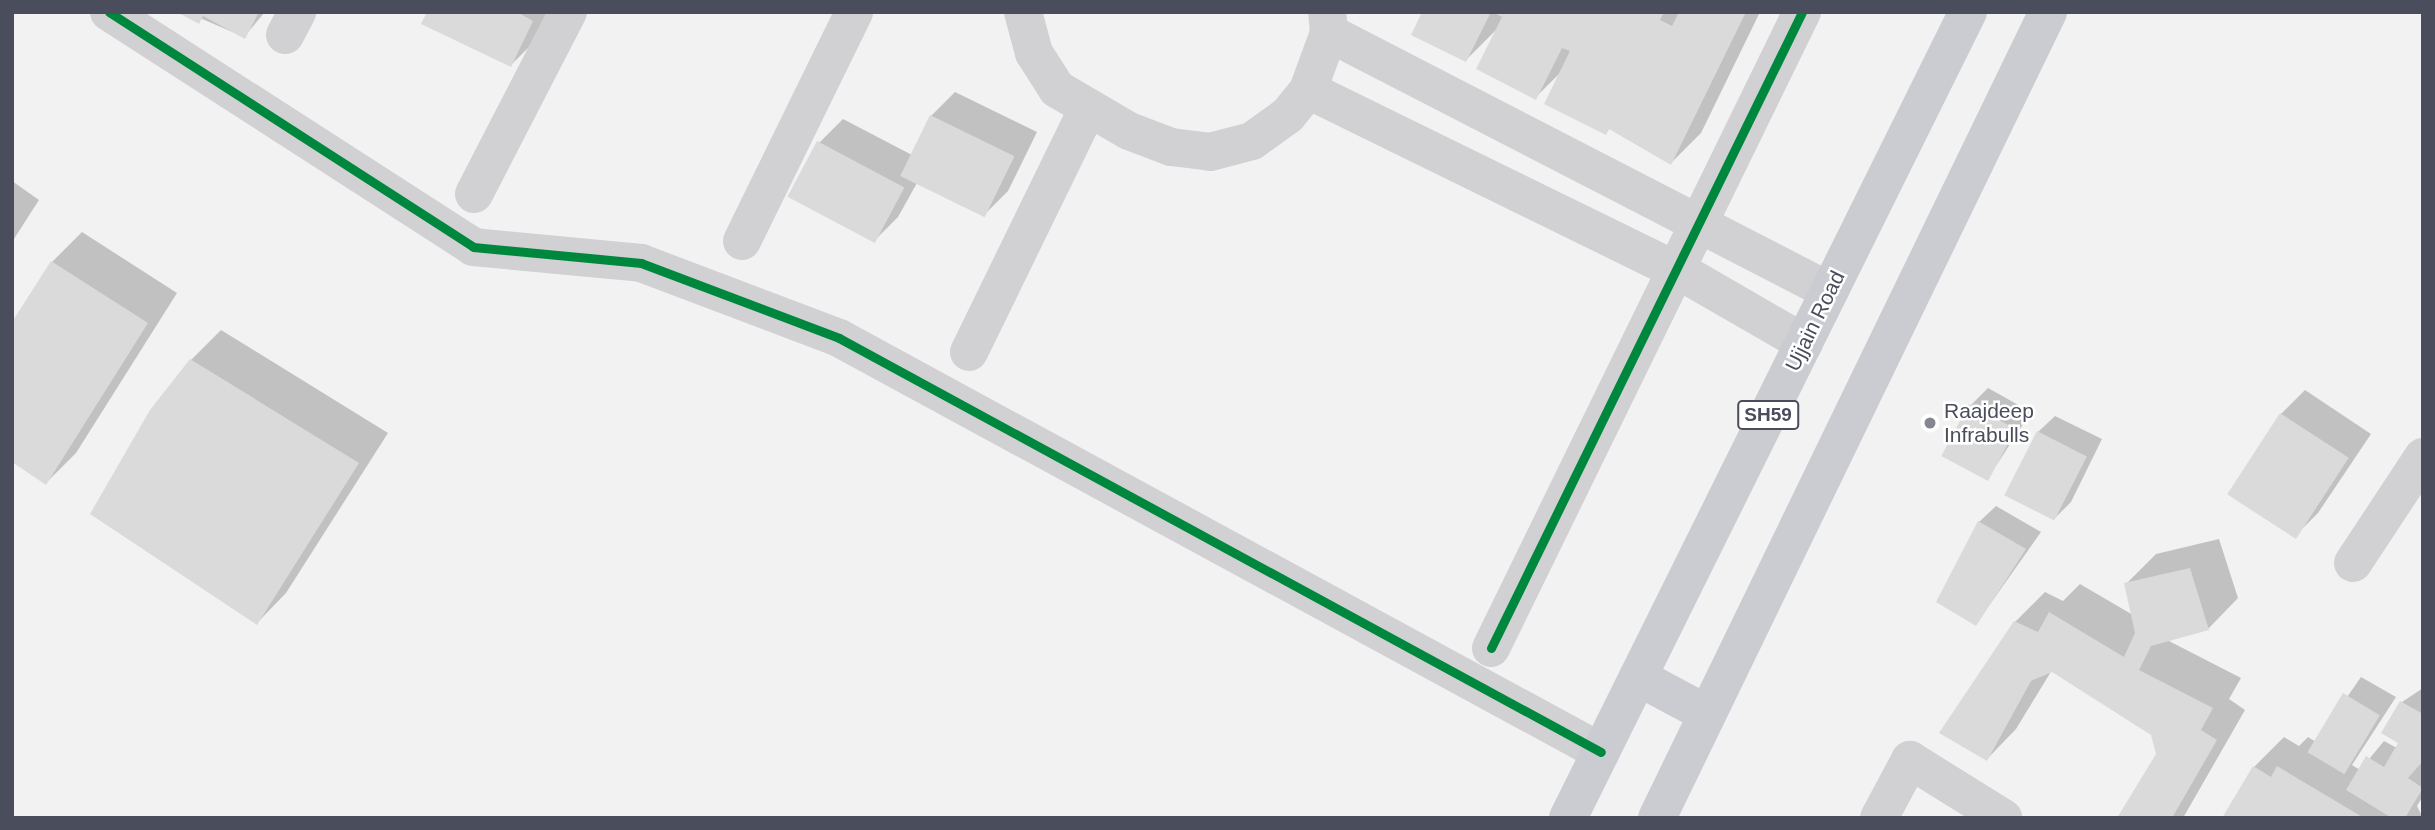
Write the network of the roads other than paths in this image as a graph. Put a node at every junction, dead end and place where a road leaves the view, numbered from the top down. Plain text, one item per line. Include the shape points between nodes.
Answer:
1 (109, 12) edge
2 (568, 12) edge
3 (854, 12) edge
4 (1023, 12) edge
5 (1802, 12) edge
6 (1968, 12) edge
7 (2048, 12) edge
8 (1328, 23) edge
9 (1308, 90) junction
10 (1087, 110) junction
11 (1542, 142) junction
12 (474, 194) dead end
13 (1516, 195) junction
14 (1696, 219) junction
15 (742, 241) dead end
16 (1671, 269) junction
17 (1829, 292) junction
18 (1804, 343) junction
19 (969, 352) dead end
20 (2423, 457) edge
21 (2353, 563) dead end
22 (1491, 648) dead end
23 (1638, 677) junction
24 (1707, 714) junction
25 (1601, 752) junction
26 (1568, 818) edge
27 (1657, 818) edge
28 (1879, 818) edge
29 (2003, 818) edge

1 - 25 street via 473,247 641,263 839,338
2 - 12 street
3 - 15 street
4 - 10 street via 1034,53 1057,89
5 - 14 street
6 - 17 main road, Ujjain Road / SH59
7 - 24 main road
8 - 9 street
8 - 11 street
9 - 10 street via 1252,141 1210,152 1171,148
9 - 13 street
10 - 19 street
11 - 13 street
11 - 14 street
13 - 16 street
14 - 16 street
14 - 17 street
16 - 18 street
16 - 22 street
17 - 18 main road, Ujjain Road / SH59
18 - 23 main road, Ujjain Road / SH59
20 - 21 street
23 - 24 main road
23 - 25 main road, Ujjain Road / SH59
24 - 27 main road
25 - 26 main road, Ujjain Road / SH59
28 - 29 street via 1910,760

